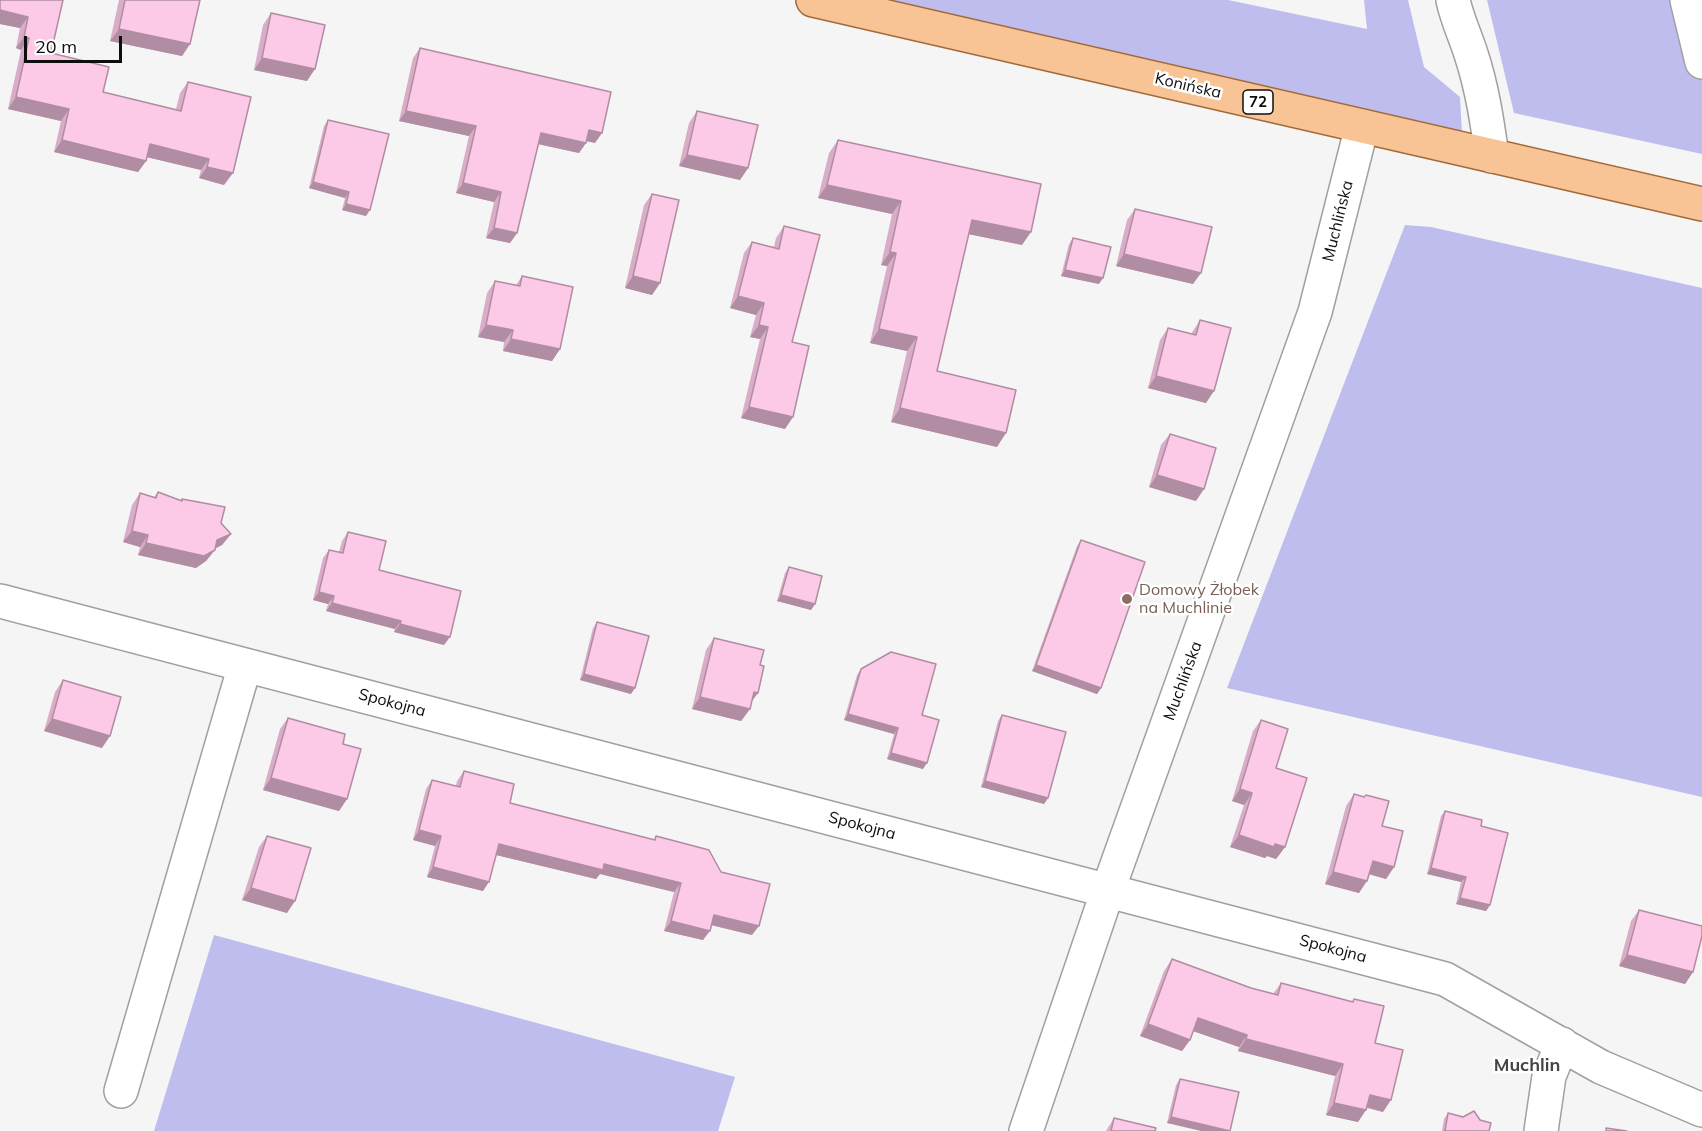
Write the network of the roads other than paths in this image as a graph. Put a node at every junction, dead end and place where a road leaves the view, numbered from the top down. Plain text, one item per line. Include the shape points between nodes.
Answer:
1 (813, 0) edge
2 (1454, 0) edge
3 (1687, 0) edge
4 (1702, 62) edge
5 (1362, 126) junction
6 (1492, 156) junction
7 (1702, 204) edge
8 (0, 601) edge
9 (245, 665) junction
10 (1108, 890) junction
11 (1562, 1044) junction
12 (121, 1091) dead end
13 (1702, 1110) edge
14 (1026, 1131) edge
15 (1541, 1131) edge

1 - 5 main road, Konińska / 72
2 - 6 street via 1481,93
3 - 4 street
5 - 6 main road, Konińska / 72
5 - 10 street, Muchlińska via 1315,312
6 - 7 main road, Konińska / 72
8 - 9 street, Spokojna
9 - 10 street, Spokojna
9 - 12 street
10 - 11 street, Spokojna via 1445,979
10 - 14 street, Muchlińska
11 - 13 street, Spokojna via 1601,1067
11 - 15 street via 1549,1076

